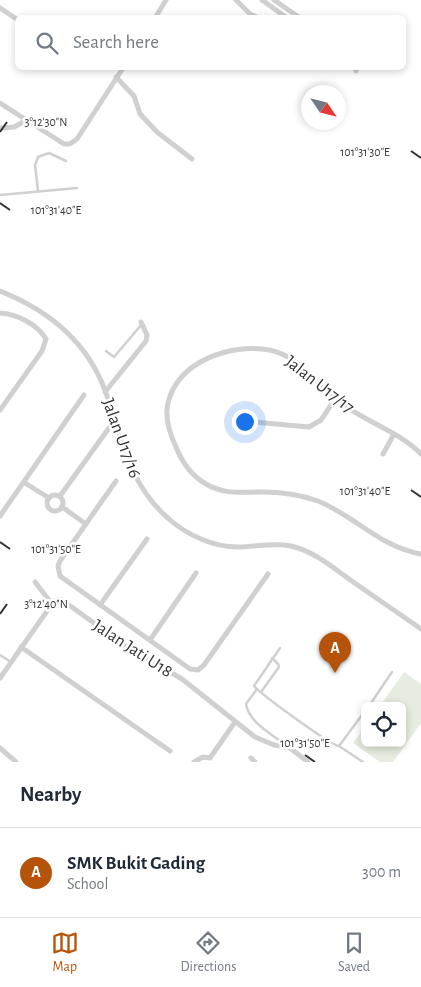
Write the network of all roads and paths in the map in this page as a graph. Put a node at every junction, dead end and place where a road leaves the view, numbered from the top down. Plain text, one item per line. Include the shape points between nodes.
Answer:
1 (166, 0) edge
2 (236, 0) edge
3 (262, 0) edge
4 (274, 0) edge
5 (0, 8) edge
6 (157, 15) edge
7 (252, 15) edge
8 (283, 15) edge
9 (296, 15) edge
10 (15, 18) edge
11 (121, 70) edge
12 (116, 77) junction
13 (0, 103) edge
14 (27, 120) junction
15 (0, 128) edge
16 (192, 159) dead end
17 (66, 161) dead end
18 (77, 188) dead end
19 (38, 191) junction
20 (0, 195) edge
21 (0, 292) edge
22 (0, 313) edge
23 (141, 323) joint
24 (106, 351) dead end
25 (105, 392) junction
26 (84, 396) dead end
27 (335, 399) junction
28 (0, 410) edge
29 (114, 421) junction
30 (242, 421) dead end
31 (394, 434) junction
32 (383, 454) dead end
33 (421, 454) edge
34 (116, 481) dead end
35 (25, 483) junction
36 (60, 496) junction
37 (49, 498) junction
38 (62, 507) junction
39 (0, 516) edge
40 (86, 524) junction
41 (147, 539) dead end
42 (421, 554) edge
43 (196, 573) dead end
44 (268, 574) dead end
45 (35, 582) dead end
46 (52, 604) junction
47 (100, 605) junction
48 (421, 629) edge
49 (150, 640) junction
50 (21, 647) junction
51 (280, 648) dead end
52 (0, 655) edge
53 (272, 658) junction
54 (11, 662) junction
55 (392, 672) dead end
56 (0, 678) edge
57 (257, 689) junction
58 (261, 692) junction
59 (372, 702) edge
60 (361, 716) edge
61 (235, 722) junction
62 (339, 746) junction
63 (0, 748) edge
64 (290, 748) junction
65 (170, 751) dead end
66 (212, 760) edge
67 (16, 762) edge
68 (194, 762) edge
69 (308, 762) edge
70 (363, 762) edge

1 - 6 street
2 - 7 street
3 - 8 street
4 - 9 street
5 - 10 street
11 - 12 street
12 - 14 street via 77,139 70,144 64,144
12 - 16 street via 134,96 140,114
13 - 14 street
14 - 15 street via 14,127
17 - 19 lane via 50,154 38,157 35,165
18 - 19 lane
19 - 20 lane
21 - 25 street, Jalan U17/16 via 28,303 70,335 96,370
22 - 28 street via 25,320 42,332 46,339 42,351
23 - 24 lane via 114,357
23 - 25 street via 147,335 146,341
25 - 29 street, Jalan U17/16
26 - 35 street
27 - 30 street via 321,420 309,428
27 - 31 street, Jalan U17/17
27 - 42 street, Jalan U17/17 via 293,360 269,350 245,348 220,352 200,362 185,375 174,388 166,419 186,466 207,485 219,491 276,492 315,500 342,512 379,540
29 - 36 street
29 - 48 street, Jalan U17/16 via 125,457 142,490 170,520 188,533 223,545 290,545 313,553
31 - 32 street
31 - 33 street, Jalan U17/17
34 - 40 street
35 - 37 street
35 - 39 street
36 - 37 street
36 - 38 street
37 - 38 street via 48,506 52,510 58,511
38 - 40 street
40 - 47 street via 60,561 58,571 64,580
41 - 47 street
43 - 49 street
44 - 49 street via 198,670 190,669
45 - 46 street
46 - 50 street
46 - 61 street, Jalan Jati U18 via 56,600 67,603 126,646 182,679
47 - 49 street
50 - 54 street
50 - 65 street
51 - 53 lane
52 - 54 lane
53 - 57 lane via 254,684
53 - 58 lane via 279,668
54 - 56 street
55 - 59 lane
57 - 58 lane
57 - 64 lane via 246,704 247,711
58 - 62 lane via 308,729
60 - 62 lane
61 - 64 street, Jalan Jati U18 via 255,737
61 - 66 street
62 - 70 lane
63 - 67 street
64 - 69 street
66 - 68 street via 202,757

